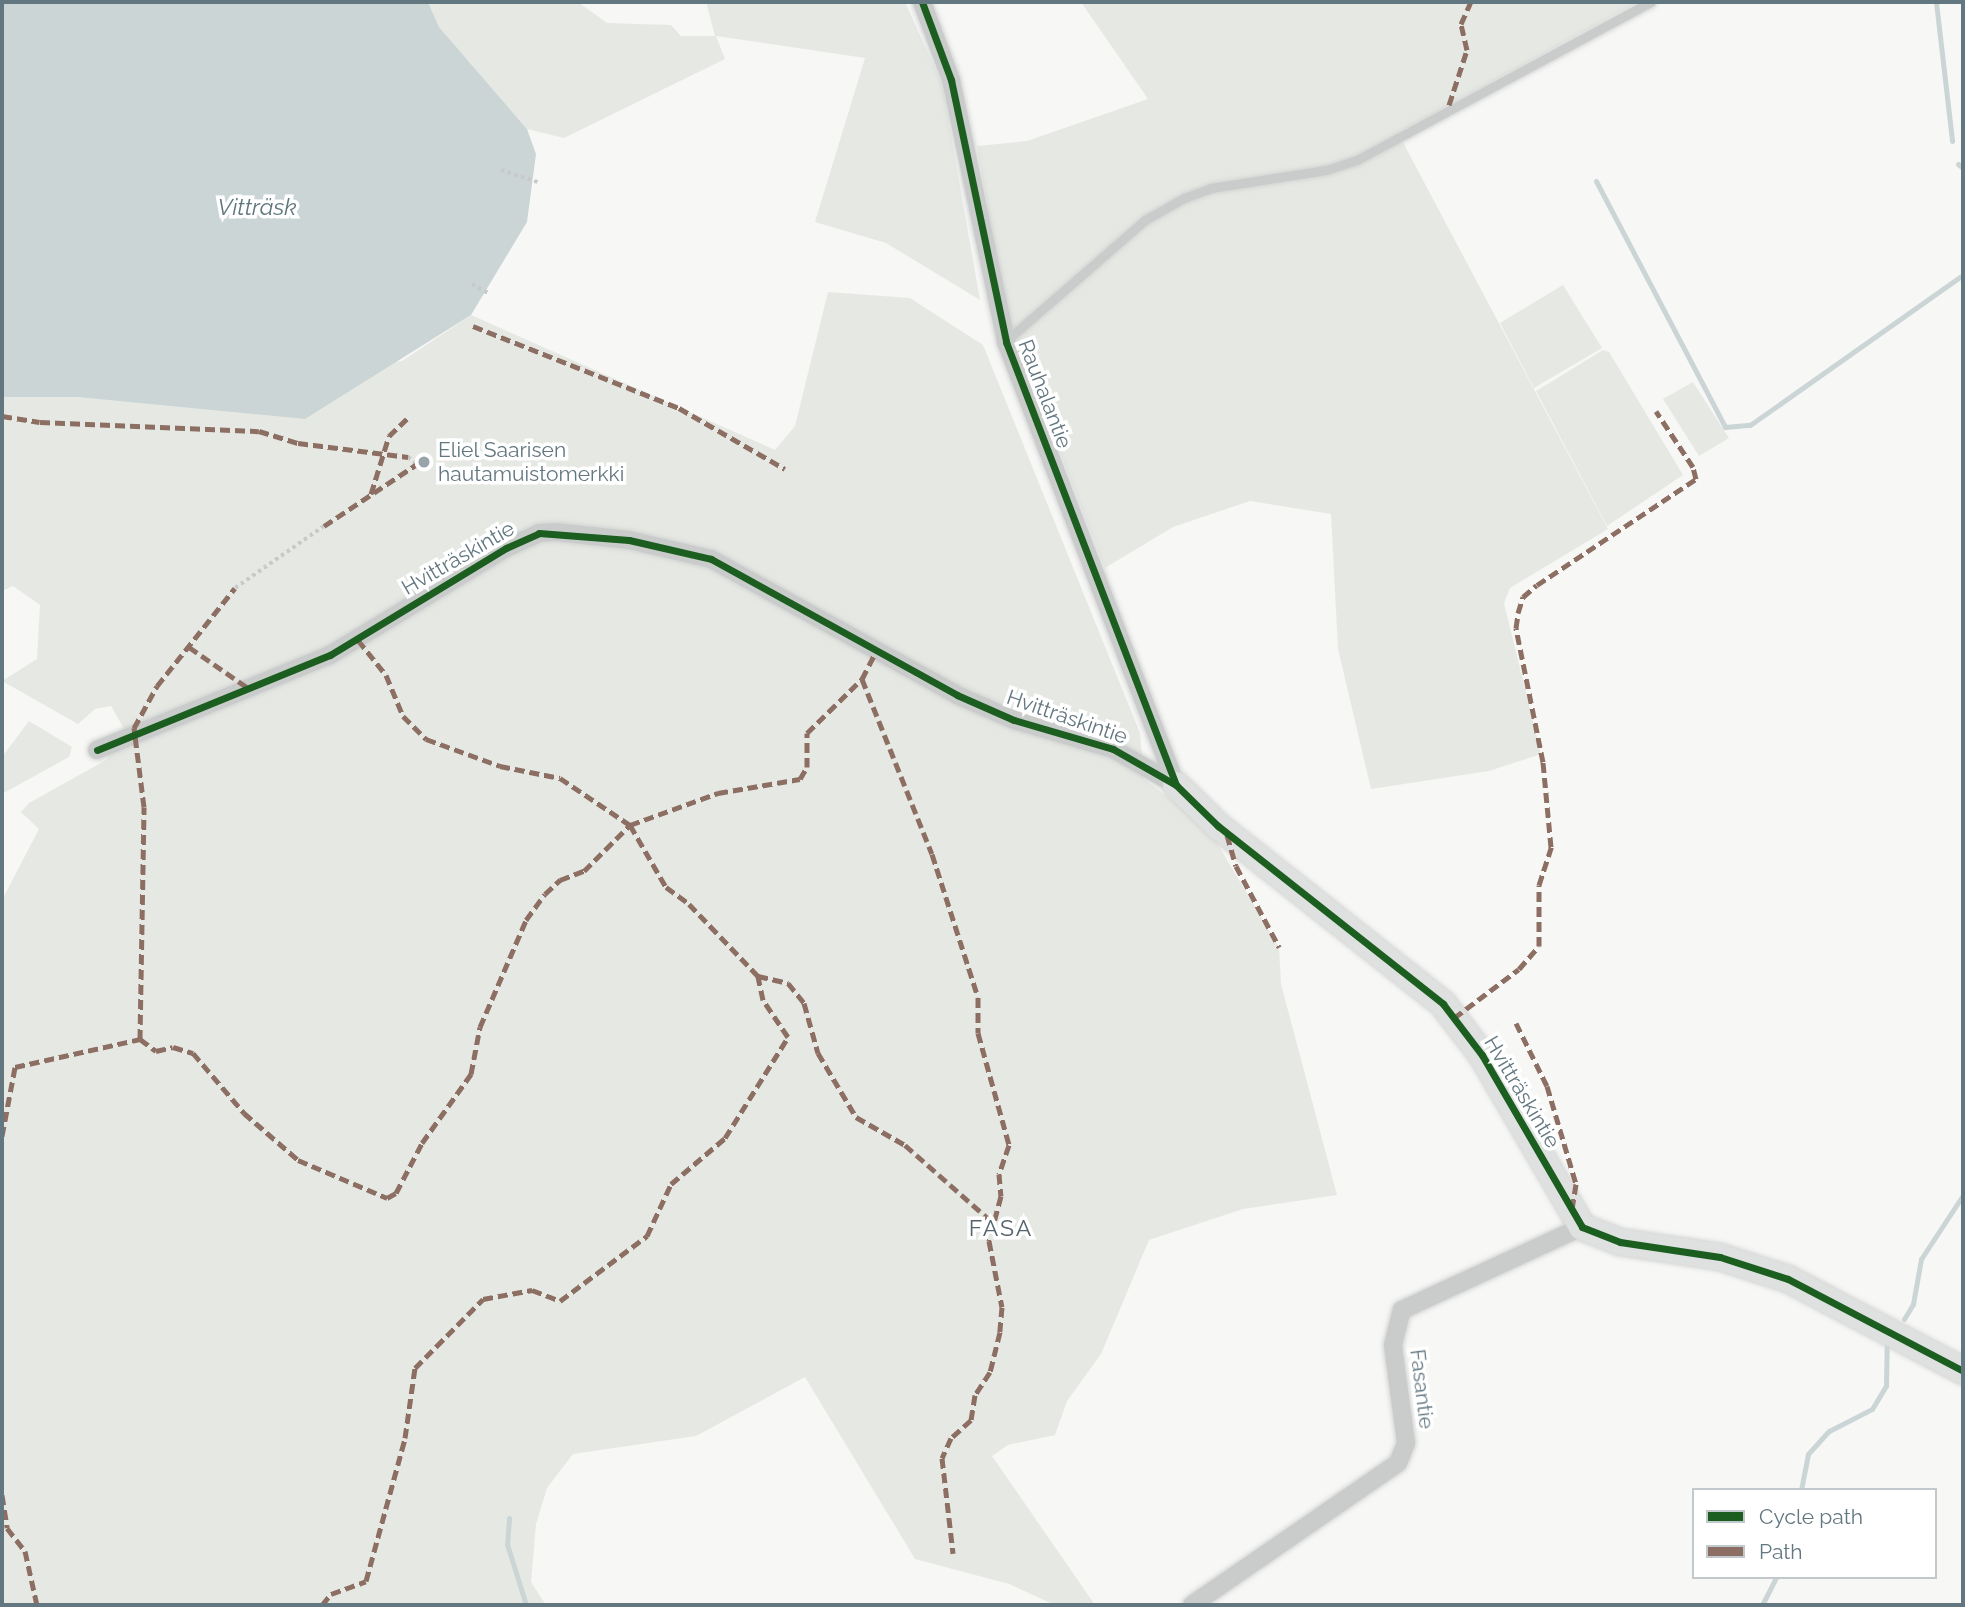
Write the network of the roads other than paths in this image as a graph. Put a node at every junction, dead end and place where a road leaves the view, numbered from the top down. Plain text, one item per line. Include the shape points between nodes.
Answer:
1 (922, 2) edge
2 (1651, 2) edge
3 (1006, 342) junction
4 (97, 750) dead end
5 (1176, 785) junction
6 (1582, 1227) junction
7 (1963, 1371) edge
8 (1192, 1605) edge

1 - 3 street, Rauhalantie via 951,80
2 - 3 lane via 1357,160 1325,170 1211,188 1184,198 1145,220
3 - 5 street, Rauhalantie
4 - 5 street, Hvitträskintie via 319,660 506,548 539,533 556,532 629,540 711,559 957,695 1014,720 1113,749
5 - 6 street, Hvitträskintie via 1218,826 1443,1004 1482,1055
6 - 7 street via 1620,1242 1720,1257 1788,1279
6 - 8 street, Fasantie via 1402,1310 1393,1345 1406,1443 1398,1462

